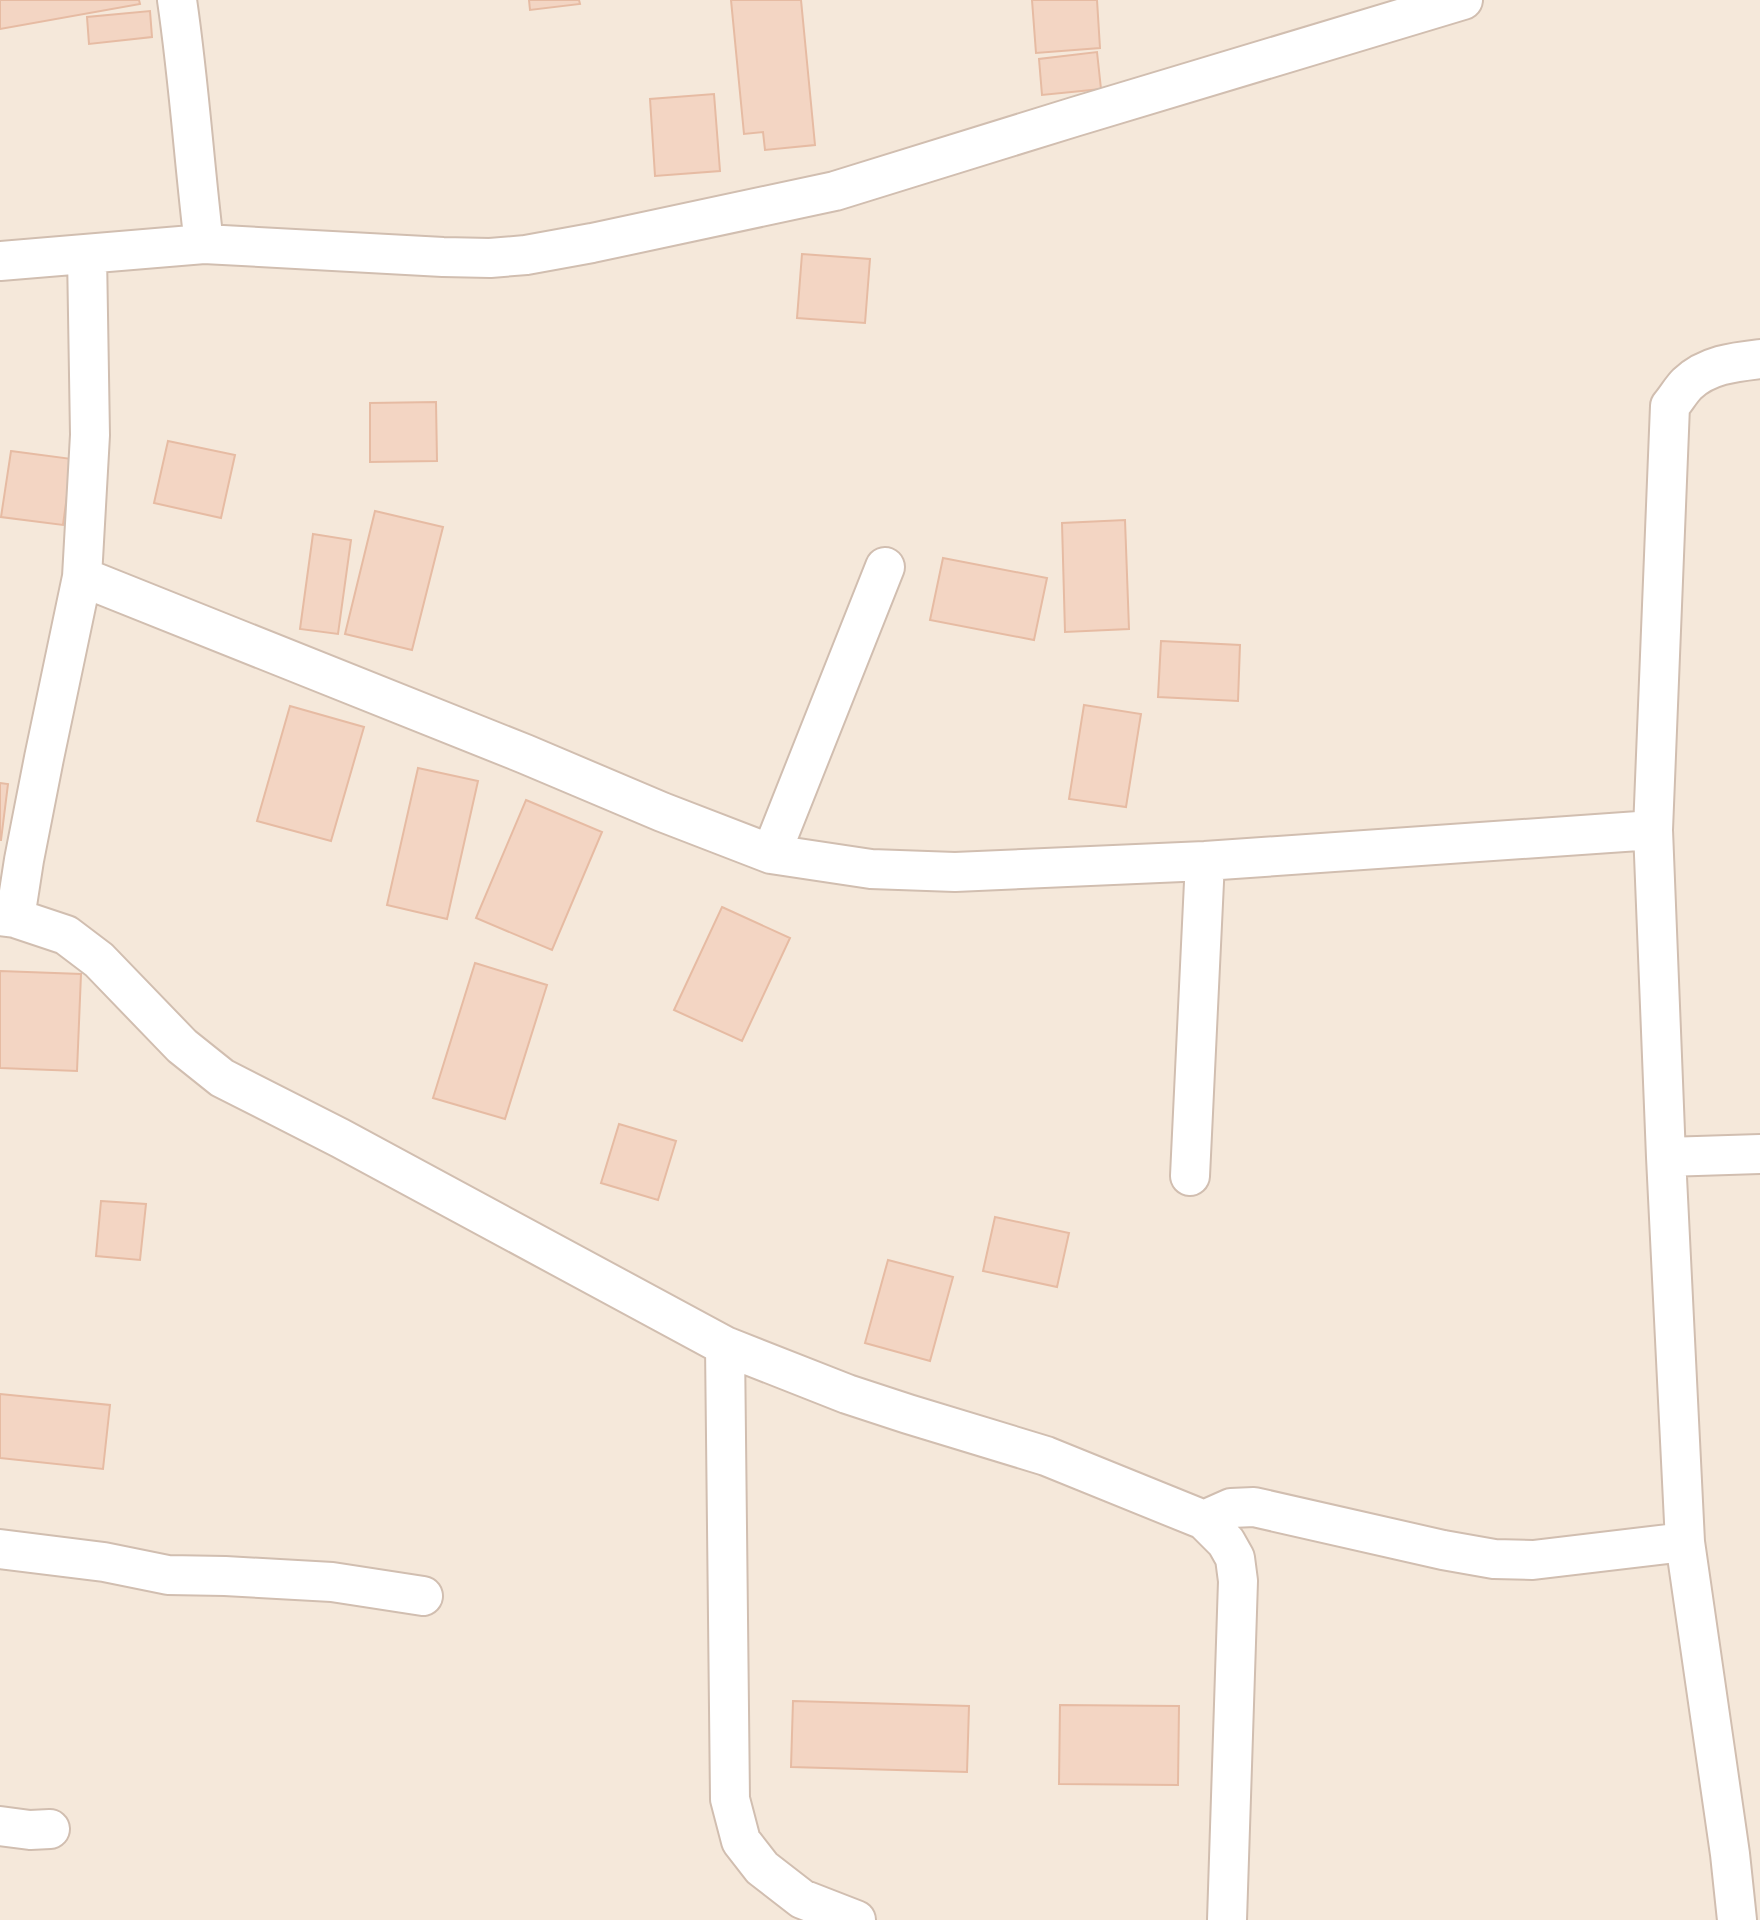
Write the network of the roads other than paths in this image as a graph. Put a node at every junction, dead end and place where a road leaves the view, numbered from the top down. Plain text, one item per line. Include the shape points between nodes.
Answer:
1 (177, 0) edge
2 (1463, 0) edge
3 (1391, 10) edge
4 (204, 244) junction
5 (87, 254) junction
6 (0, 261) edge
7 (1760, 359) edge
8 (884, 567) dead end
9 (82, 577) junction
10 (1653, 830) junction
11 (771, 854) junction
12 (1205, 861) junction
13 (8, 917) edge
14 (1760, 1154) edge
15 (1666, 1157) junction
16 (1190, 1176) dead end
17 (725, 1346) junction
18 (1204, 1520) junction
19 (1685, 1542) junction
20 (0, 1549) edge
21 (423, 1596) dead end
22 (0, 1826) edge
23 (50, 1829) dead end
24 (856, 1920) edge
25 (1227, 1920) edge
26 (1737, 1920) edge

1 - 4 street
2 - 3 street
3 - 4 street via 835,191 593,243 490,258
4 - 5 street
5 - 6 street
5 - 9 street via 90,435
7 - 10 street via 1706,370 1687,384 1670,406
8 - 11 street
9 - 11 street
9 - 13 street via 24,860
10 - 12 street
10 - 15 street
11 - 12 street via 871,869 955,872
12 - 16 street
13 - 17 street via 66,935 99,960 181,1046 222,1078
14 - 15 street
15 - 19 street
17 - 18 street via 847,1394 1046,1457
17 - 24 street via 730,1799 741,1841 762,1868 802,1899
18 - 19 street via 1231,1508 1254,1507 1494,1559 1532,1560
18 - 25 street via 1235,1558 1238,1581
19 - 26 street
20 - 21 street via 168,1575 332,1582
22 - 23 street

